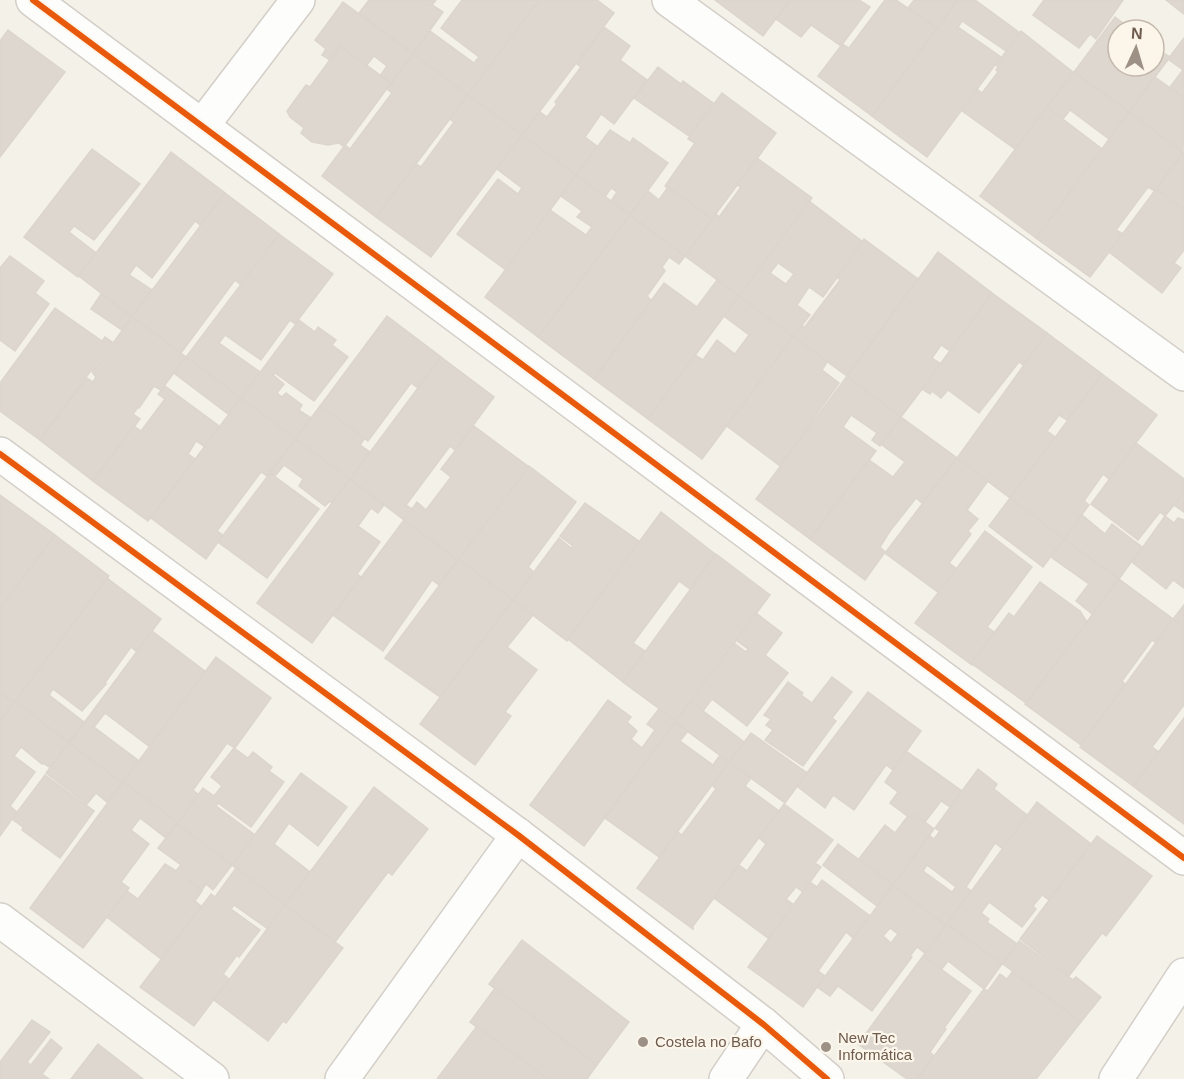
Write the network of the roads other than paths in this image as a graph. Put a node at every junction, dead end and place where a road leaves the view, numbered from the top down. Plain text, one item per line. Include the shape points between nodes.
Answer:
1 (33, 0) edge
2 (298, 0) edge
3 (669, 0) edge
4 (202, 126) junction
5 (1184, 374) edge
6 (0, 454) edge
7 (518, 835) junction
8 (1184, 858) edge
9 (0, 921) edge
10 (1184, 975) edge
11 (763, 1024) junction
12 (212, 1079) edge
13 (342, 1079) edge
14 (726, 1079) edge
15 (827, 1079) edge
16 (1116, 1079) edge

1 - 4 street
2 - 4 street
3 - 5 street
4 - 8 street
6 - 7 street
7 - 11 street
7 - 13 street
9 - 12 street
10 - 16 street
11 - 14 street
11 - 15 street

